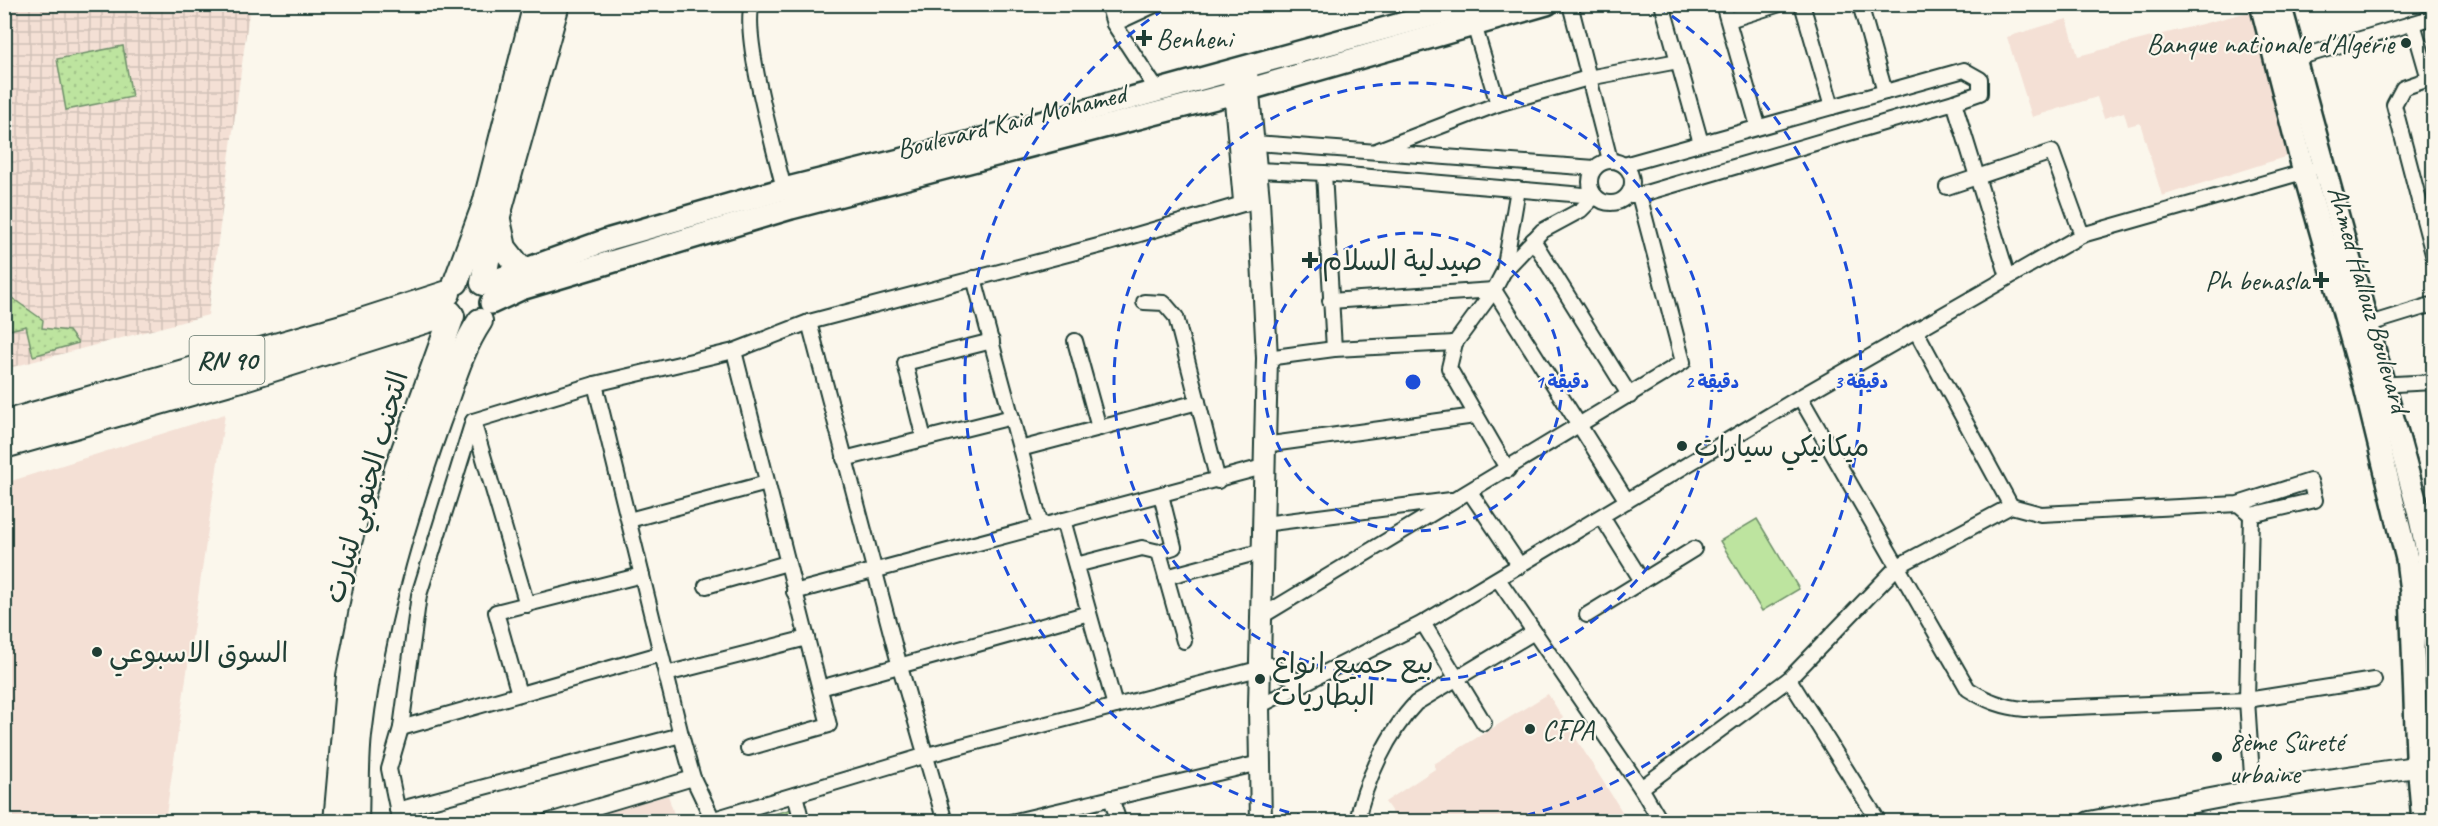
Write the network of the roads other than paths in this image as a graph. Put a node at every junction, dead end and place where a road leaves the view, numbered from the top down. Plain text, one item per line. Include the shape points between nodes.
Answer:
1 (536, 4) edge
2 (557, 4) edge
3 (752, 4) edge
4 (1108, 4) edge
5 (1157, 4) edge
6 (1547, 4) edge
7 (1570, 4) edge
8 (1662, 4) edge
9 (1723, 4) edge
10 (1780, 4) edge
11 (1802, 4) edge
12 (1860, 4) edge
13 (2261, 4) edge
14 (2280, 4) edge
15 (1431, 10) edge
16 (1474, 15) edge
17 (2433, 17) edge
18 (1729, 20) junction
19 (1113, 24) junction
20 (2413, 24) junction
21 (2294, 59) junction
22 (1678, 60) junction
23 (1239, 69) junction
24 (1588, 78) junction
25 (1157, 90) junction
26 (1242, 91) junction
27 (1885, 92) junction
28 (1954, 102) junction
29 (1498, 104) junction
30 (1832, 107) junction
31 (1758, 126) junction
32 (1255, 143) junction
33 (1701, 143) junction
34 (1372, 153) junction
35 (1610, 160) junction
36 (1624, 165) junction
37 (1595, 168) junction
38 (2314, 169) junction
39 (1257, 170) junction
40 (1324, 173) junction
41 (1978, 177) junction
42 (1947, 187) dead end
43 (784, 189) junction
44 (1518, 189) junction
45 (1634, 195) junction
46 (1595, 196) junction
47 (1252, 201) junction
48 (498, 218) junction
49 (2082, 235) junction
50 (1533, 240) junction
51 (2433, 258) edge
52 (522, 271) junction
53 (1504, 271) junction
54 (2008, 277) junction
55 (974, 278) junction
56 (1494, 291) junction
57 (485, 298) junction
58 (452, 301) junction
59 (1330, 301) junction
60 (1144, 302) dead end
61 (2433, 304) edge
62 (809, 322) junction
63 (2368, 324) junction
64 (394, 331) junction
65 (1916, 331) junction
66 (992, 341) junction
67 (1075, 341) dead end
68 (1455, 343) junction
69 (1334, 349) junction
70 (734, 351) junction
71 (1266, 358) junction
72 (429, 375) junction
73 (2433, 382) edge
74 (595, 384) junction
75 (2375, 386) junction
76 (1630, 396) junction
77 (1800, 397) junction
78 (1198, 402) junction
79 (1475, 416) junction
80 (1012, 417) junction
81 (473, 421) junction
82 (4, 423) edge
83 (1580, 427) junction
84 (1099, 428) junction
85 (924, 439) junction
86 (1264, 445) junction
87 (4, 446) edge
88 (1020, 449) junction
89 (844, 459) junction
90 (1263, 467) junction
91 (1508, 470) junction
92 (1218, 481) junction
93 (767, 483) junction
94 (1161, 495) junction
95 (1464, 496) junction
96 (1627, 501) junction
97 (2238, 504) junction
98 (2011, 506) junction
99 (2251, 515) junction
100 (1602, 517) junction
101 (629, 520) junction
102 (1063, 520) junction
103 (1263, 524) junction
104 (1041, 526) junction
105 (1694, 549) dead end
106 (1263, 551) junction
107 (1159, 552) junction
108 (787, 563) junction
109 (1076, 565) junction
110 (1520, 567) junction
111 (1898, 567) junction
112 (875, 569) junction
113 (642, 575) junction
114 (1166, 576) junction
115 (1498, 579) junction
116 (1642, 581) junction
117 (706, 586) dead end
118 (794, 592) junction
119 (527, 604) junction
120 (1089, 613) junction
121 (1587, 615) dead end
122 (1262, 616) junction
123 (1423, 622) junction
124 (1534, 632) junction
125 (807, 638) junction
126 (1184, 641) dead end
127 (2433, 644) edge
128 (660, 654) junction
129 (1262, 664) junction
130 (900, 667) junction
131 (666, 674) junction
132 (1458, 678) junction
133 (1789, 679) junction
134 (2374, 680) dead end
135 (1303, 684) junction
136 (820, 688) junction
137 (519, 694) junction
138 (2247, 700) junction
139 (1115, 706) junction
140 (1259, 706) junction
141 (1484, 723) dead end
142 (401, 728) junction
143 (681, 735) junction
144 (748, 748) dead end
145 (927, 755) junction
146 (1260, 763) junction
147 (2424, 765) edge
148 (693, 778) junction
149 (1641, 788) junction
150 (2253, 790) junction
151 (795, 795) junction
152 (1111, 798) junction
153 (2184, 812) edge
154 (398, 816) edge
155 (714, 820) edge
156 (336, 822) edge
157 (356, 822) edge
158 (546, 822) edge
159 (802, 822) edge
160 (945, 822) edge
161 (1011, 822) edge
162 (1119, 822) edge
163 (1261, 822) edge
164 (1357, 822) edge
165 (1660, 822) edge
166 (1879, 822) edge
167 (2089, 822) edge
168 (2423, 822) edge

1 - 58 highway, التجنب الجنوبي لتيارت via 485,204
2 - 48 highway, التجنب الجنوبي لتيارت
3 - 43 street via 750,25 759,80
4 - 19 street
5 - 19 street
6 - 16 main road, Boulevard Kaid Mohamed
7 - 24 street
8 - 22 street
9 - 18 street
10 - 18 street
11 - 30 street
12 - 27 street
13 - 38 main road, Ahmed Hallouz Boulevard
14 - 21 main road
15 - 16 main road, Boulevard Kaid Mohamed
15 - 23 main road, Boulevard Kaid Mohamed
16 - 26 main road, Boulevard Kaid Mohamed
16 - 29 street
17 - 20 street
18 - 31 street
19 - 25 street
20 - 21 street
20 - 51 street via 2429,79 2403,88 2394,105
21 - 38 main road
22 - 24 street
22 - 33 street
23 - 25 main road, Boulevard Kaid Mohamed
23 - 26 street
24 - 29 street
24 - 35 street
25 - 43 main road, Boulevard Kaid Mohamed
26 - 32 street
26 - 47 street
26 - 57 main road, Boulevard Kaid Mohamed via 791,208
27 - 28 street via 1964,70 1980,79 1980,93
27 - 30 street
28 - 41 street
28 - 45 street
29 - 34 street
30 - 31 street
31 - 33 street
32 - 34 street
32 - 39 street
33 - 36 street
34 - 37 street
35 - 36 street
35 - 37 street
36 - 45 street
37 - 46 street via 1590,178
38 - 49 street
38 - 63 main road
38 - 75 main road, Ahmed Hallouz Boulevard
39 - 40 street
39 - 47 street
40 - 44 street
40 - 59 street
41 - 42 street
41 - 49 street via 2052,152
41 - 54 street
43 - 52 main road, Boulevard Kaid Mohamed via 610,239
44 - 46 street
44 - 53 street
45 - 46 street via 1611,203
45 - 76 street via 1683,362
46 - 50 street via 1581,210
47 - 55 street
47 - 71 street
48 - 52 highway via 504,248
48 - 57 highway, التجنب الجنوبي لتيارت
49 - 54 street
50 - 53 street
50 - 76 street
52 - 57 main road, Boulevard Kaid Mohamed
53 - 56 street
54 - 65 street
55 - 62 street
55 - 66 street
56 - 59 street
56 - 68 street
56 - 83 street
57 - 58 highway via 467,278
57 - 58 highway via 468,323
57 - 157 highway, التجنب الجنوبي لتيارت via 431,442 389,582 359,735
58 - 64 highway, RN 90
58 - 72 highway, التجنب الجنوبي لتيارت
58 - 82 highway, RN 90 via 349,325
59 - 69 street
60 - 78 street via 1164,303 1176,317
61 - 63 street
62 - 70 street
62 - 89 street
63 - 75 main road
64 - 72 highway via 427,340
64 - 87 highway, RN 90
65 - 77 street
65 - 98 street
66 - 80 street
66 - 85 street via 905,363
67 - 84 street
68 - 69 street
68 - 79 street via 1449,368
69 - 71 street
70 - 74 street
70 - 93 street
71 - 86 street
72 - 156 highway, التجنب الجنوبي لتيارت via 373,553 349,676
73 - 75 street
74 - 81 street
74 - 101 street
75 - 127 main road via 2427,551
75 - 147 main road, Ahmed Hallouz Boulevard via 2407,559
76 - 83 street
77 - 96 street
77 - 111 street
78 - 84 street
78 - 92 street
79 - 86 street
79 - 91 street
80 - 85 street
80 - 88 street
81 - 119 street
81 - 142 street via 419,595
83 - 91 street
83 - 96 street
84 - 88 street
85 - 89 street
86 - 90 street
88 - 104 street
89 - 112 street
90 - 92 street
90 - 103 street
91 - 95 street
92 - 94 street
93 - 101 street
93 - 108 street
94 - 102 street
94 - 107 street via 1174,547
95 - 103 street
95 - 110 street
95 - 122 street
96 - 100 street
97 - 98 street via 2041,514
97 - 99 street
97 - 99 street via 2310,481 2315,500
98 - 111 street
99 - 138 street
100 - 110 street
100 - 116 street
101 - 113 street
102 - 104 street
102 - 109 street
103 - 106 street
104 - 112 street
105 - 116 street
106 - 114 street
106 - 122 street
107 - 109 street via 1142,548
107 - 114 street
108 - 117 street
108 - 118 street
109 - 120 street
110 - 115 street
111 - 133 street
111 - 138 street via 1968,689 1986,701 2025,710
112 - 118 street
112 - 130 street
113 - 119 street
113 - 128 street
114 - 126 street
115 - 123 street
115 - 124 street
116 - 121 street
118 - 125 street
119 - 137 street via 496,612
120 - 130 street
120 - 139 street
122 - 129 street
123 - 132 street
123 - 135 street
124 - 132 street
124 - 149 street
125 - 131 street
125 - 136 street
128 - 131 street
128 - 137 street
129 - 135 street
129 - 139 street
129 - 140 street
130 - 136 street
130 - 145 street
131 - 143 street
132 - 141 street
132 - 164 street via 1416,703 1403,717 1373,774
133 - 149 street
133 - 166 street
134 - 138 street
135 - 140 street
136 - 144 street via 829,725
137 - 142 street
138 - 150 street
139 - 145 street
140 - 146 street
142 - 154 street via 389,769
143 - 148 street
143 - 154 street
145 - 151 street
145 - 160 street
146 - 152 street
146 - 163 street
147 - 150 street
147 - 168 main road, Ahmed Hallouz Boulevard
148 - 155 street
148 - 158 street
149 - 165 street
150 - 153 street
151 - 155 street
151 - 159 street
152 - 161 street
152 - 162 street
153 - 167 street

